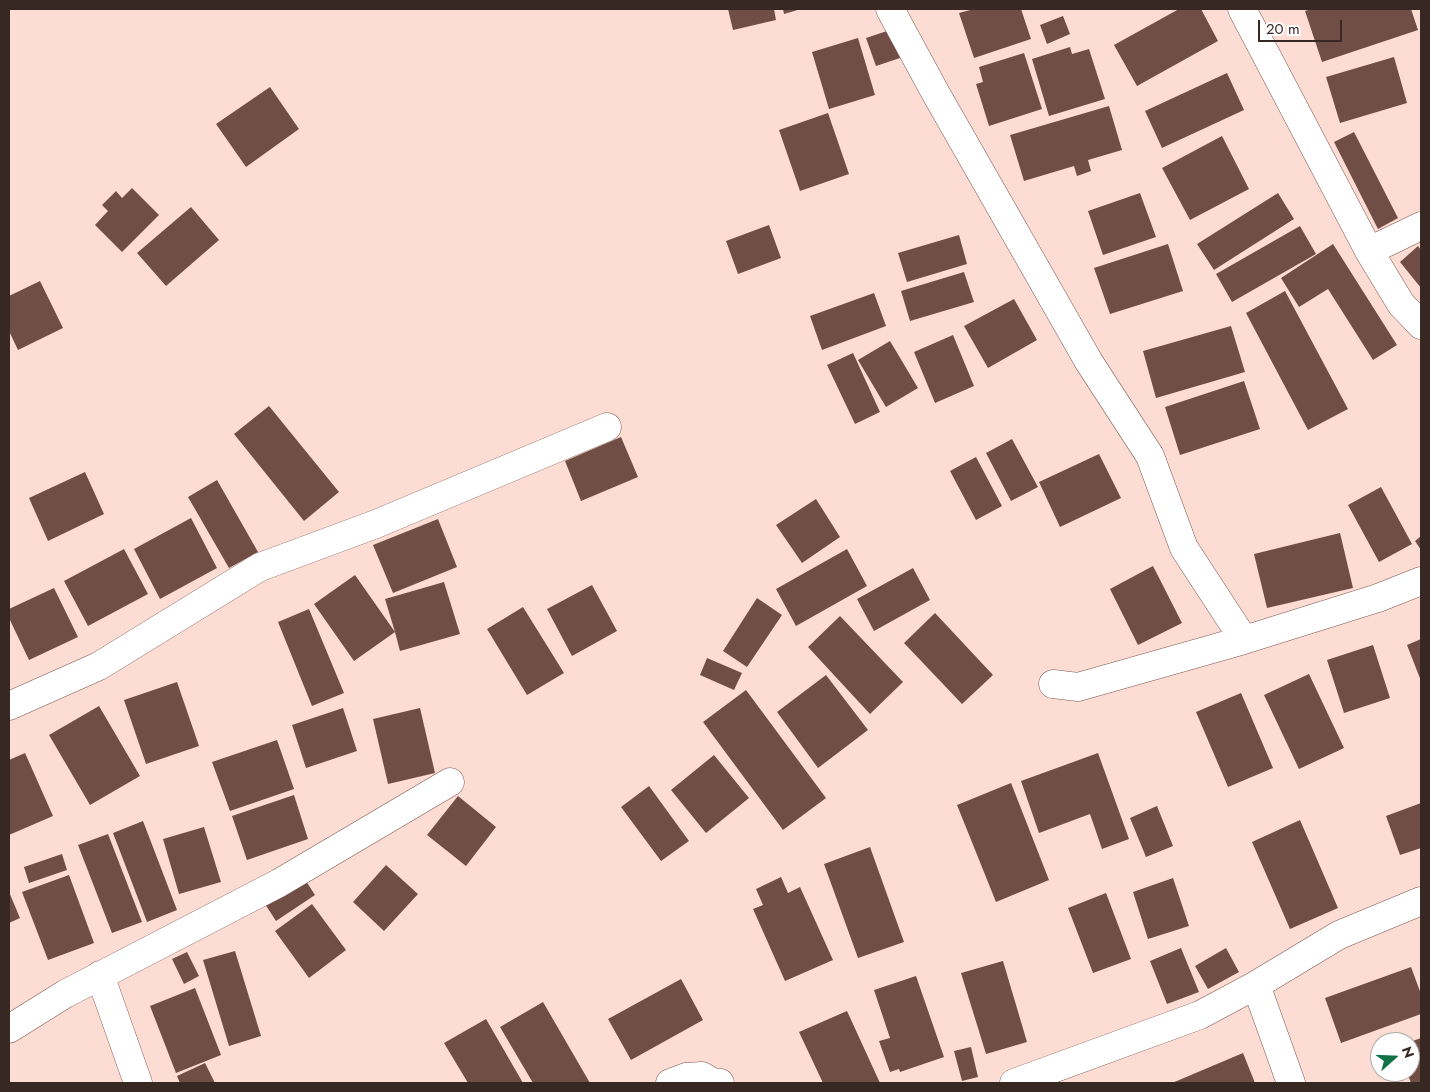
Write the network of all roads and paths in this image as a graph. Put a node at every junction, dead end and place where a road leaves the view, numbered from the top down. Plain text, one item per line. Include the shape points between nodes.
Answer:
1 (890, 9) edge
2 (1242, 9) edge
3 (1421, 226) edge
4 (1369, 251) junction
5 (1421, 325) edge
6 (607, 427) dead end
7 (1421, 581) edge
8 (1244, 640) junction
9 (1053, 684) dead end
10 (9, 706) edge
11 (450, 782) dead end
12 (1421, 901) edge
13 (100, 975) junction
14 (1256, 985) junction
15 (9, 1029) edge
16 (138, 1083) edge
17 (670, 1083) edge
18 (720, 1083) edge
19 (1014, 1083) edge
20 (1291, 1083) edge

1 - 8 street via 1089,362 1150,456 1184,548
2 - 4 street
3 - 4 street
4 - 5 street via 1401,304
6 - 10 street via 376,524 260,567 100,666
7 - 8 street via 1378,598
8 - 9 street via 1078,687
11 - 13 street via 279,883
12 - 14 street via 1339,935
13 - 15 street
13 - 16 street
14 - 19 street via 1200,1015
14 - 20 street
17 - 18 street via 702,1076

